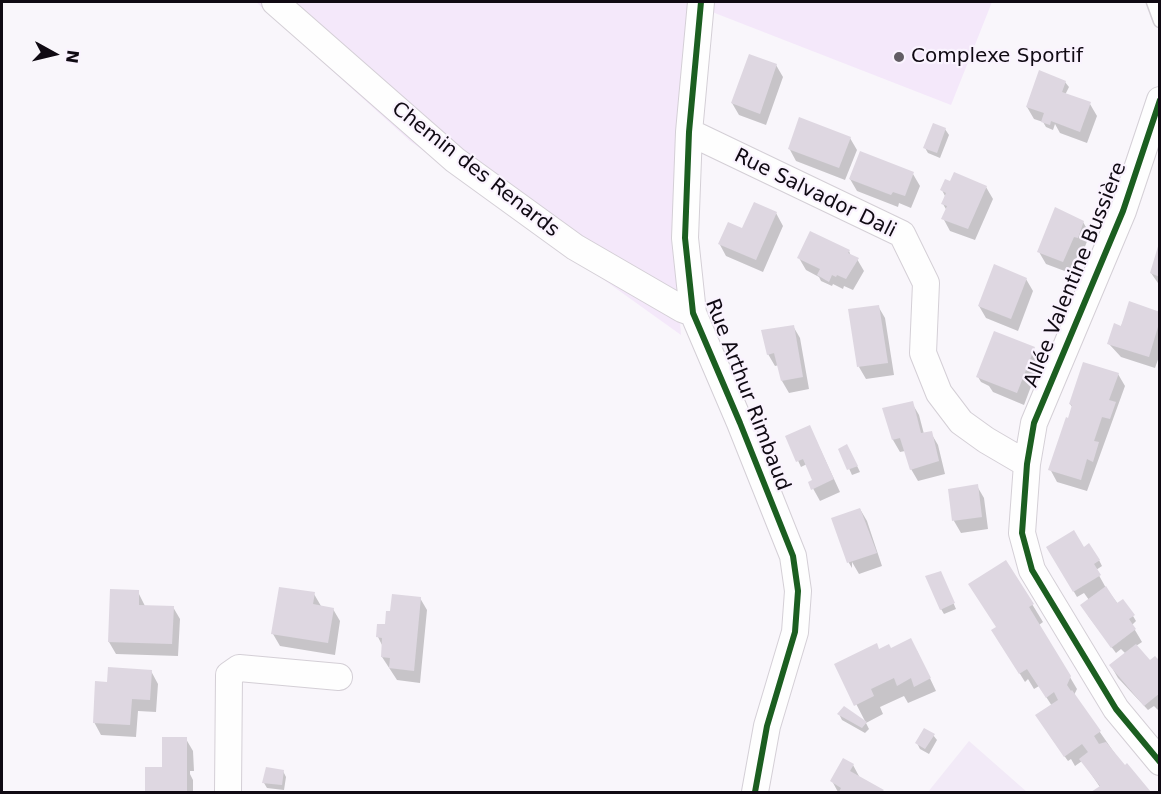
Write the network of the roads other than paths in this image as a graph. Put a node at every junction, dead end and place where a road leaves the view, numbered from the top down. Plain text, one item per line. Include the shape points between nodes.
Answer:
1 (275, 2) edge
2 (701, 2) edge
3 (1153, 2) edge
4 (1160, 21) edge
5 (1160, 100) edge
6 (689, 132) junction
7 (693, 313) junction
8 (1027, 464) junction
9 (339, 677) dead end
10 (1160, 762) edge
11 (228, 792) edge
12 (755, 792) edge

1 - 7 street, Chemin des Renards via 456,160 575,247
2 - 6 street, Rue Arthur Rimbaud
3 - 4 lane
5 - 8 street, Allée Valentine Bussière via 1123,211 1034,423
6 - 7 street, Rue Arthur Rimbaud via 685,238
6 - 8 street, Rue Salvador Dali via 902,234 926,283 923,353 939,393 961,422
7 - 12 street, Rue Arthur Rimbaud via 793,556 798,591 795,632 767,726
8 - 10 street via 1022,533 1032,570 1116,709
9 - 11 street via 239,668 229,675

